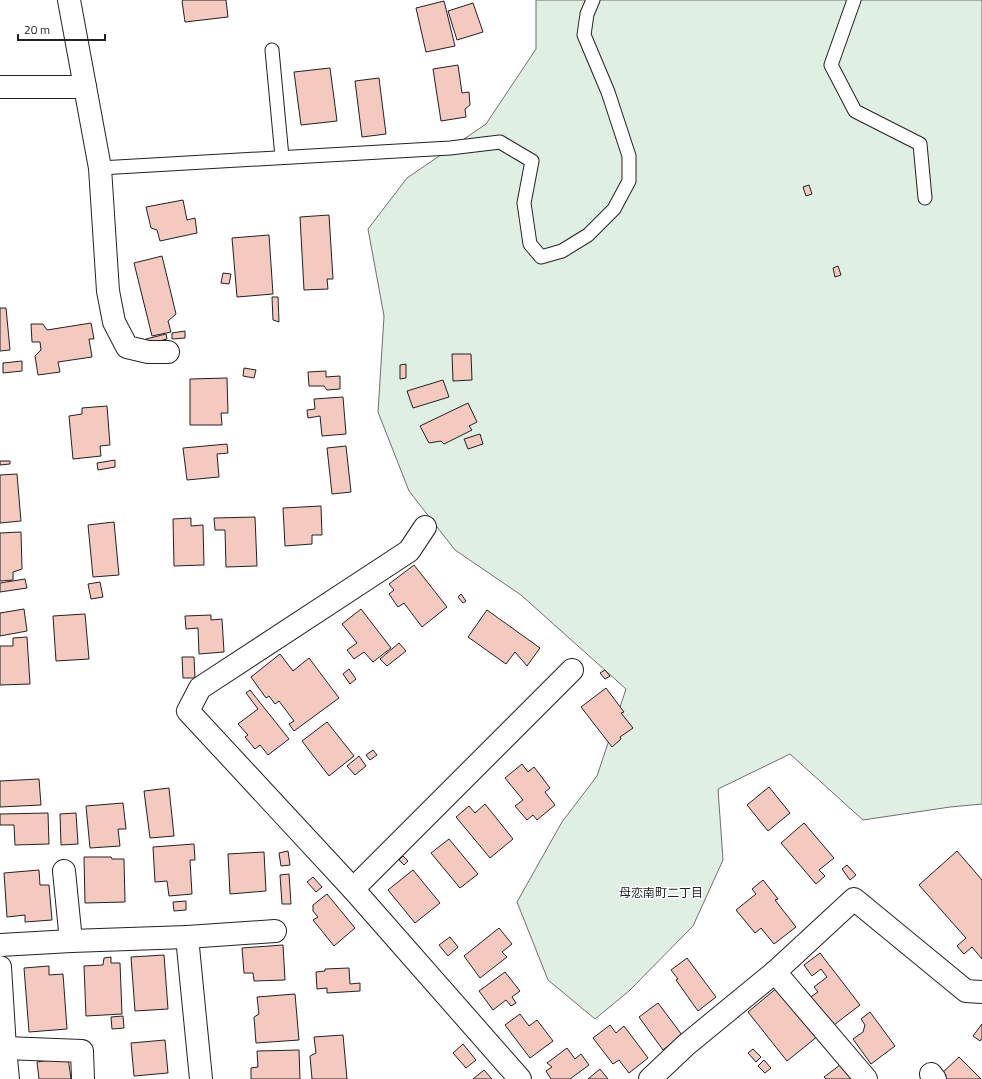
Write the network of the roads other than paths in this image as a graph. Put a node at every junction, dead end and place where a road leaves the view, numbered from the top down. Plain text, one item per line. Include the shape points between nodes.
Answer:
1 (68, 0) edge
2 (593, 0) edge
3 (854, 0) edge
4 (272, 50) dead end
5 (85, 87) junction
6 (0, 88) edge
7 (282, 157) junction
8 (100, 168) junction
9 (925, 198) dead end
10 (168, 352) dead end
11 (425, 527) dead end
12 (572, 670) dead end
13 (64, 871) dead end
14 (353, 889) junction
15 (275, 930) dead end
16 (187, 937) junction
17 (71, 941) junction
18 (0, 945) edge
19 (0, 967) edge
20 (775, 972) junction
21 (982, 992) edge
22 (5, 1048) junction
23 (8, 1079) edge
24 (83, 1079) edge
25 (201, 1079) edge
26 (520, 1079) edge
27 (650, 1079) edge
28 (866, 1079) edge

1 - 5 street
2 - 7 lane via 587,14 584,35 608,92 629,156 629,181 614,209 588,235 562,251 541,257 530,244 524,203 532,161 500,142 450,148
3 - 9 lane via 831,64 855,111 920,144
4 - 7 lane
5 - 6 street
5 - 8 street
7 - 8 lane
8 - 10 street via 108,291 114,322 127,347 148,352
11 - 14 street via 409,551 200,688 188,710
12 - 14 street
13 - 17 street
14 - 26 street
15 - 16 street
16 - 17 street
16 - 25 street
17 - 18 street
19 - 22 street
20 - 21 street via 854,899 966,991
20 - 27 street via 686,1045
20 - 28 street
22 - 23 street
22 - 24 street via 82,1051

